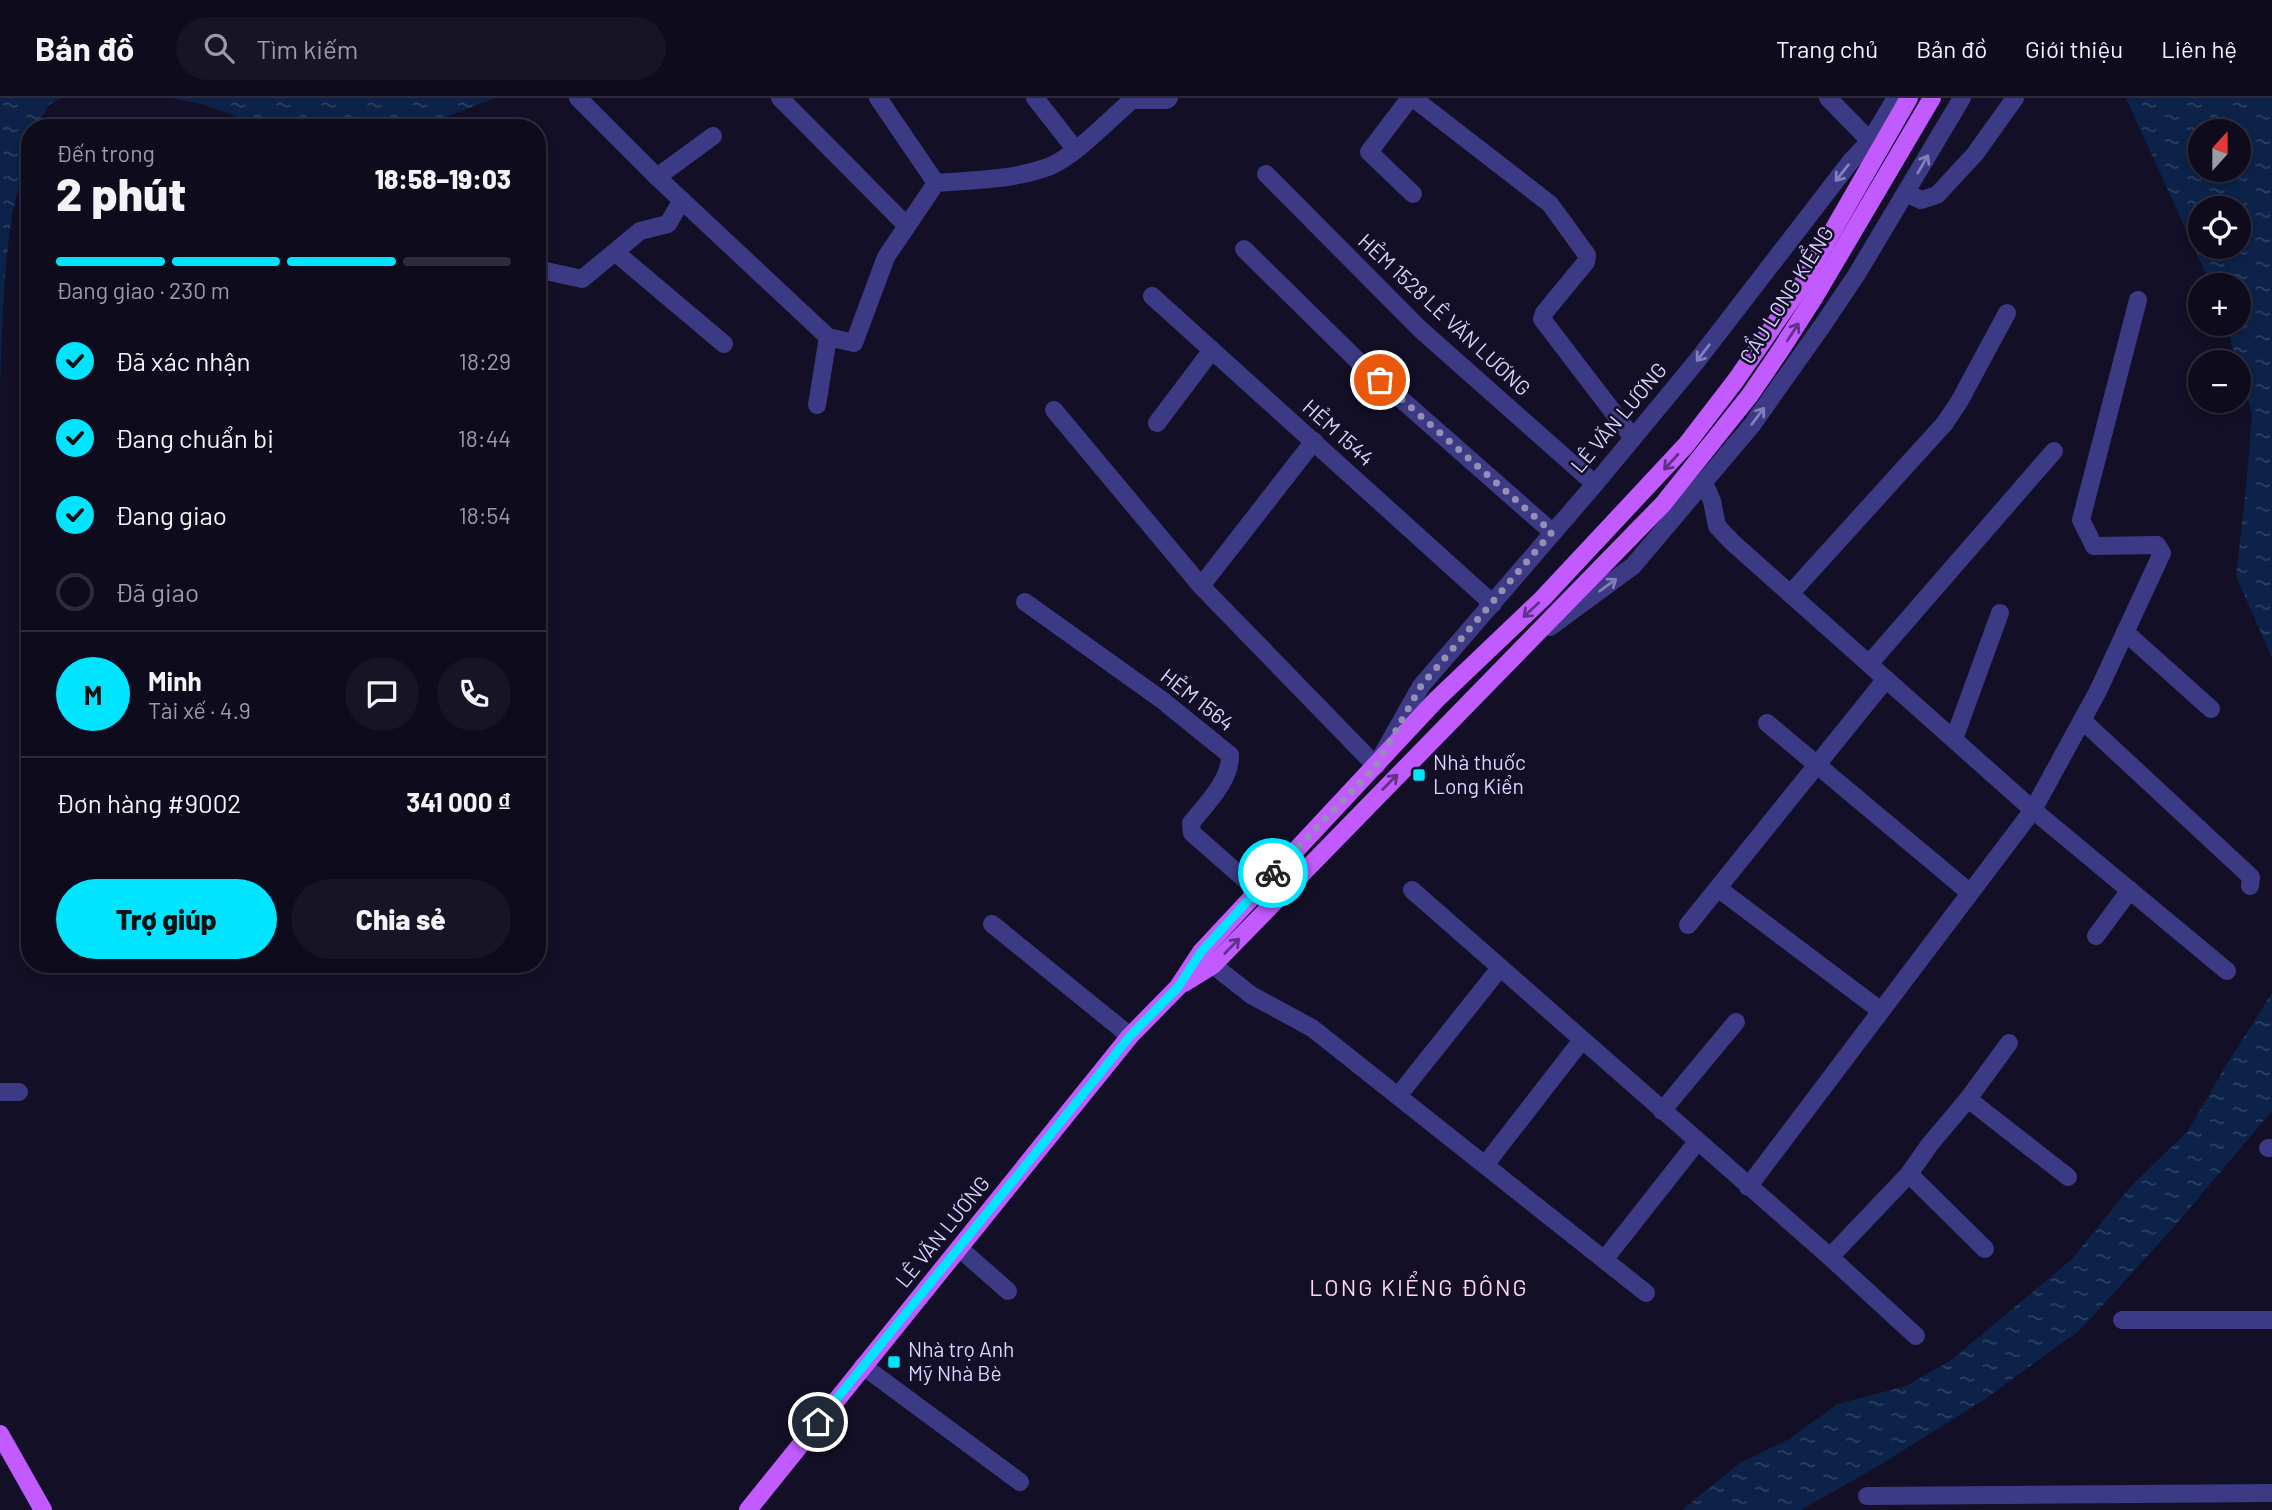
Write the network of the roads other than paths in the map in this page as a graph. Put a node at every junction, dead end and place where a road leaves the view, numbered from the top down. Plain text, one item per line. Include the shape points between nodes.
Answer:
1 (578, 98) edge
2 (780, 98) edge
3 (878, 98) edge
4 (1035, 98) edge
5 (1169, 98) edge
6 (1412, 98) edge
7 (1828, 98) edge
8 (1896, 98) edge
9 (1909, 98) edge
10 (1932, 98) edge
11 (1962, 98) edge
12 (2015, 98) edge
13 (713, 136) dead end
14 (1870, 141) junction
15 (1075, 149) junction
16 (1266, 174) dead end
17 (657, 177) junction
18 (936, 183) junction
19 (1906, 193) junction
20 (1413, 194) dead end
21 (681, 200) junction
22 (907, 226) junction
23 (1244, 249) dead end
24 (615, 252) junction
25 (546, 271) edge
26 (1152, 296) dead end
27 (2138, 300) dead end
28 (2007, 313) dead end
29 (828, 337) junction
30 (724, 344) dead end
31 (1212, 350) junction
32 (817, 405) dead end
33 (1054, 410) dead end
34 (1157, 423) dead end
35 (1633, 438) junction
36 (1314, 441) junction
37 (2054, 451) dead end
38 (1704, 483) junction
39 (1595, 484) junction
40 (1646, 490) joint
41 (1663, 504) joint
42 (1552, 532) junction
43 (1200, 586) junction
44 (1790, 594) junction
45 (1025, 602) dead end
46 (1493, 604) junction
47 (2000, 613) dead end
48 (2126, 632) junction
49 (1533, 639) junction
50 (1869, 664) junction
51 (1886, 679) junction
52 (2211, 709) dead end
53 (2082, 720) junction
54 (1767, 723) dead end
55 (1954, 739) junction
56 (1376, 766) junction
57 (1818, 766) junction
58 (2033, 810) junction
59 (2250, 886) dead end
60 (1719, 888) junction
61 (1257, 890) junction
62 (1412, 890) dead end
63 (2130, 890) junction
64 (1969, 892) junction
65 (992, 924) dead end
66 (1688, 925) dead end
67 (2096, 936) dead end
68 (1213, 965) junction
69 (1500, 968) junction
70 (2227, 971) dead end
71 (1178, 987) junction
72 (1881, 1011) junction
73 (1736, 1022) dead end
74 (1130, 1036) junction
75 (1581, 1040) junction
76 (2009, 1043) dead end
77 (0, 1092) edge
78 (19, 1092) dead end
79 (1398, 1096) junction
80 (1968, 1099) junction
81 (1662, 1111) junction
82 (1697, 1142) junction
83 (1485, 1165) junction
84 (1909, 1174) junction
85 (2068, 1177) dead end
86 (1748, 1187) junction
87 (1985, 1249) dead end
88 (962, 1251) junction
89 (1830, 1257) junction
90 (1604, 1259) junction
91 (1005, 1288) dead end
92 (1646, 1293) dead end
93 (2122, 1320) dead end
94 (2272, 1320) edge
95 (1916, 1336) dead end
96 (867, 1369) junction
97 (0, 1434) edge
98 (1020, 1482) dead end
99 (2272, 1493) edge
100 (1867, 1496) dead end
101 (2065, 1502) edge
102 (43, 1510) edge
103 (748, 1510) edge

1 - 17 street
2 - 22 street
3 - 18 street
4 - 15 street
5 - 15 street via 1132,100
6 - 20 street via 1369,152
6 - 35 street via 1550,204 1587,255 1542,319
7 - 14 street
8 - 14 street, LÊ VĂN LƯƠNG
9 -> 40 main road, CẦU LONG KIỂNG via 1801,286 1736,380
41 -> 10 main road, CẦU LONG KIỂNG via 1750,396 1782,348
19 -> 11 street, LÊ VĂN LƯƠNG
12 - 19 street via 1975,154 1937,195 1921,200
13 - 17 street
14 -> 35 street, LÊ VĂN LƯƠNG
15 - 18 street via 1050,166 1002,178
16 - 39 street, HẺM 1528 LÊ VĂN LƯƠNG via 1421,330
17 - 21 street
18 - 22 street
38 -> 19 street, LÊ VĂN LƯƠNG via 1752,425 1822,326
21 - 24 street via 668,224 640,231
21 - 29 street
22 - 29 street via 886,257 854,343
23 - 42 street via 1360,363
24 - 25 street via 582,279
24 - 30 street
26 - 31 street, HẺM 1544
27 - 48 street via 2081,520 2094,545 2157,545 2162,553
28 - 44 street via 1945,423
29 - 32 street
31 - 34 street
31 - 36 street, HẺM 1544
33 - 43 street
35 - 39 street, LÊ VĂN LƯƠNG
36 - 43 street
36 - 46 street, HẺM 1544
37 - 50 street
38 - 44 street via 1717,526
49 -> 38 street, LÊ VĂN LƯƠNG via 1633,566
39 - 42 street, LÊ VĂN LƯƠNG
40 -> 56 main road, LÊ VĂN LƯƠNG
41 - 49 main road, LÊ VĂN LƯƠNG
42 - 46 street, LÊ VĂN LƯƠNG
43 - 56 street
44 - 50 street
45 - 61 street, HẺM 1564 via 1230,755 1231,768 1191,823 1192,833
46 - 56 street, LÊ VĂN LƯƠNG via 1421,686
47 - 55 street
48 - 52 street
48 - 53 street
68 -> 49 main road, LÊ VĂN LƯƠNG
50 - 51 street
51 - 55 street
51 - 57 street
53 - 58 street
53 - 59 street via 2251,877
54 - 57 street
55 - 58 street
56 - 61 main road, LÊ VĂN LƯƠNG
57 - 60 street
57 - 64 street
58 - 63 street
58 - 64 street
60 - 66 street
60 - 72 street
61 - 71 main road, LÊ VĂN LƯƠNG via 1201,952
62 - 69 street
63 - 67 street
63 - 70 street
64 - 72 street
65 - 74 street
68 - 71 main road, LÊ VĂN LƯƠNG
68 - 79 street via 1251,995 1312,1028
69 - 75 street
69 - 79 street
71 - 74 main road, LÊ VĂN LƯƠNG
72 - 86 street
73 - 81 street
74 - 88 main road, LÊ VĂN LƯƠNG
75 - 81 street
75 - 83 street
76 - 80 street
77 - 78 street
79 - 83 street
80 - 84 street
80 - 85 street
81 - 82 street
82 - 86 street
82 - 90 street
83 - 90 street
84 - 87 street
84 - 89 street
86 - 89 street
88 - 91 street
88 - 96 main road, LÊ VĂN LƯƠNG
89 - 95 street
90 - 92 street
93 - 94 street
96 - 98 street
96 - 103 main road, LÊ VĂN LƯƠNG
97 - 102 main road
99 - 101 street
100 - 101 street

